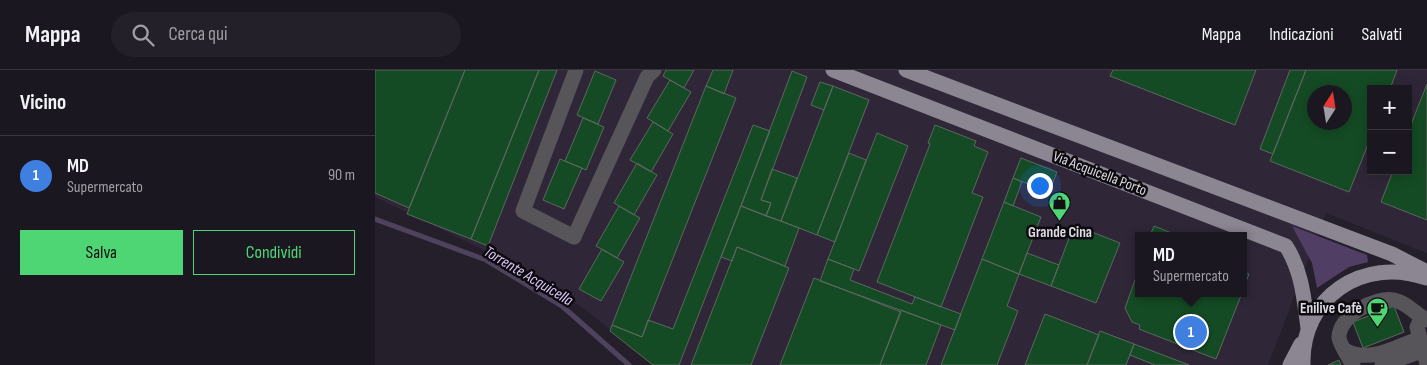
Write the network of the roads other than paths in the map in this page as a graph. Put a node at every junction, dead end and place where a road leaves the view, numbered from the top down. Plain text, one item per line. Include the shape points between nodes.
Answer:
1 (576, 70) edge
2 (654, 70) edge
3 (833, 70) edge
4 (907, 70) edge
5 (1023, 115) junction
6 (1013, 139) junction
7 (1138, 159) junction
8 (1128, 183) junction
9 (1427, 272) edge
10 (1427, 279) edge
11 (1425, 319) edge
12 (1306, 332) junction
13 (1345, 350) junction
14 (1423, 352) edge
15 (1290, 365) edge
16 (1303, 365) edge
17 (1353, 365) edge
18 (1382, 365) edge

1 - 2 lane via 523,211 574,237 647,77
3 - 6 main road, Via Acquicella Porto
4 - 5 main road, Via Acquicella Porto
5 - 6 main road
5 - 7 main road, Via Acquicella Porto
6 - 8 main road, Via Acquicella Porto
7 - 8 main road
7 - 9 main road, Via Acquicella Porto via 1392,254
8 - 12 main road, Via Acquicella Porto via 1286,246 1296,261 1301,278
10 - 12 main road via 1400,272 1367,274 1340,286 1327,298
11 - 13 lane via 1407,305 1393,300 1375,302 1348,317 1339,338
11 - 14 lane via 1417,327
12 - 15 main road
12 - 16 main road
13 - 14 lane via 1355,356 1366,357
13 - 17 lane
14 - 18 lane

